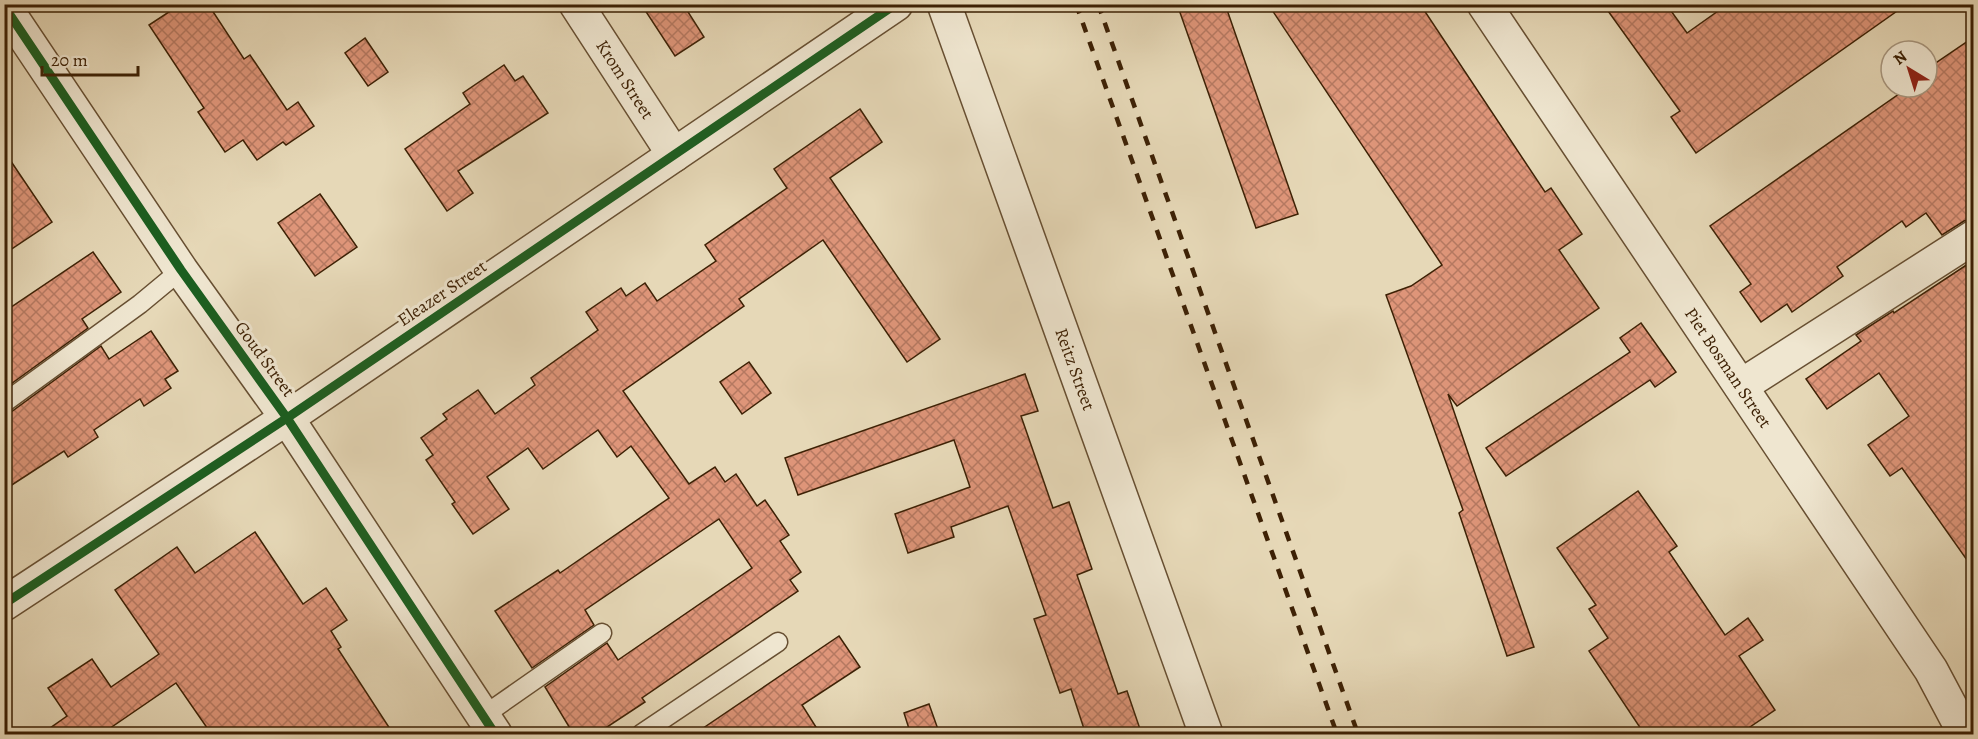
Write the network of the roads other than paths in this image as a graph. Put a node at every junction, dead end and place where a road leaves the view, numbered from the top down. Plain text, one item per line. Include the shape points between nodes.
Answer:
1 (576, 4) edge
2 (896, 4) edge
3 (944, 4) edge
4 (1484, 4) edge
5 (4, 6) edge
6 (674, 155) junction
7 (1974, 237) edge
8 (181, 270) junction
9 (1741, 386) junction
10 (4, 403) edge
11 (287, 418) junction
12 (4, 604) edge
13 (602, 633) dead end
14 (778, 642) dead end
15 (489, 725) edge
16 (641, 735) edge
17 (1206, 735) edge
18 (1965, 735) edge

1 - 6 street, Krom Street
2 - 6 street, Eleazer Street
3 - 17 street, Reitz Street
4 - 9 street, Piet Bosman Street
5 - 8 street, Goud Street
6 - 11 street, Eleazer Street
7 - 9 street
8 - 10 lane
8 - 11 street, Goud Street
9 - 18 street, Piet Bosman Street via 1931,670
11 - 12 street, Eleazer Street
11 - 15 street, Goud Street
13 - 15 lane
14 - 16 lane

